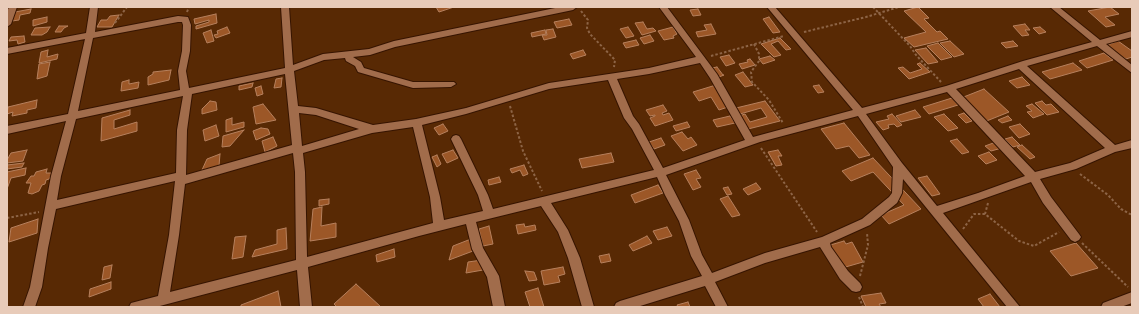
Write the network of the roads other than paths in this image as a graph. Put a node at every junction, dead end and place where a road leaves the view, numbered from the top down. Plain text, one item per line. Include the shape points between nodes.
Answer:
1 (13, 7) edge
2 (94, 7) edge
3 (285, 7) edge
4 (573, 7) edge
5 (663, 7) edge
6 (771, 7) edge
7 (1054, 7) edge
8 (540, 10) edge
9 (7, 24) edge
10 (90, 34) junction
11 (1132, 34) edge
12 (1099, 43) junction
13 (7, 51) edge
14 (349, 55) junction
15 (702, 59) junction
16 (1020, 65) junction
17 (289, 70) junction
18 (1132, 70) edge
19 (610, 76) junction
20 (451, 84) dead end
21 (948, 88) junction
22 (186, 91) junction
23 (293, 109) junction
24 (860, 112) junction
25 (72, 116) junction
26 (416, 123) junction
27 (372, 128) junction
28 (7, 130) edge
29 (456, 139) dead end
30 (754, 140) junction
31 (1132, 144) edge
32 (1113, 149) junction
33 (298, 150) junction
34 (898, 166) junction
35 (659, 173) junction
36 (1033, 177) junction
37 (180, 179) junction
38 (545, 200) junction
39 (51, 208) junction
40 (936, 211) junction
41 (489, 214) junction
42 (470, 219) junction
43 (439, 226) junction
44 (1075, 237) road end
45 (824, 241) junction
46 (302, 264) junction
47 (709, 279) junction
48 (856, 287) road end
49 (1132, 297) edge
50 (163, 300) junction
51 (29, 307) edge
52 (135, 307) edge
53 (306, 307) edge
54 (499, 307) edge
55 (588, 307) edge
56 (620, 307) edge
57 (722, 307) edge
58 (1014, 307) edge
59 (1107, 307) edge

1 - 9 street
2 - 10 street
3 - 17 street
4 - 8 street
5 - 15 street
6 - 24 street
7 - 12 street
8 - 14 street
10 - 13 street
10 - 22 street via 178,18 185,19 186,51 182,71
10 - 25 street
11 - 12 street
12 - 16 street
12 - 18 street
14 - 17 street via 323,57
14 - 20 street via 349,59 358,64 361,70 413,85
15 - 19 street via 649,71
15 - 30 street
16 - 21 street
16 - 32 street
17 - 22 street
17 - 23 street
19 - 26 street via 549,86
19 - 35 street
21 - 24 street
21 - 36 street
22 - 25 street
22 - 37 street
23 - 27 street via 316,112
23 - 33 street
24 - 30 street
24 - 34 street
25 - 28 street
25 - 39 street via 56,176
26 - 27 street
26 - 43 street via 435,197
27 - 33 street
29 - 41 street via 483,195
30 - 35 street
31 - 32 street
32 - 36 street via 1072,166
33 - 37 street
33 - 46 street via 303,229
34 - 40 street
34 - 45 street via 897,193 893,200 866,222
35 - 38 street
35 - 47 street via 684,220
36 - 40 street
36 - 44 street
37 - 39 street
37 - 50 street
38 - 41 street
38 - 55 street via 563,230
39 - 51 street via 36,287
40 - 58 street
41 - 42 street
42 - 43 street
42 - 54 street via 478,249 493,276
43 - 46 street
45 - 47 street via 765,258
45 - 48 street via 826,249 839,268
46 - 50 street
46 - 53 street
47 - 56 street
47 - 57 street
49 - 59 street
50 - 52 street

